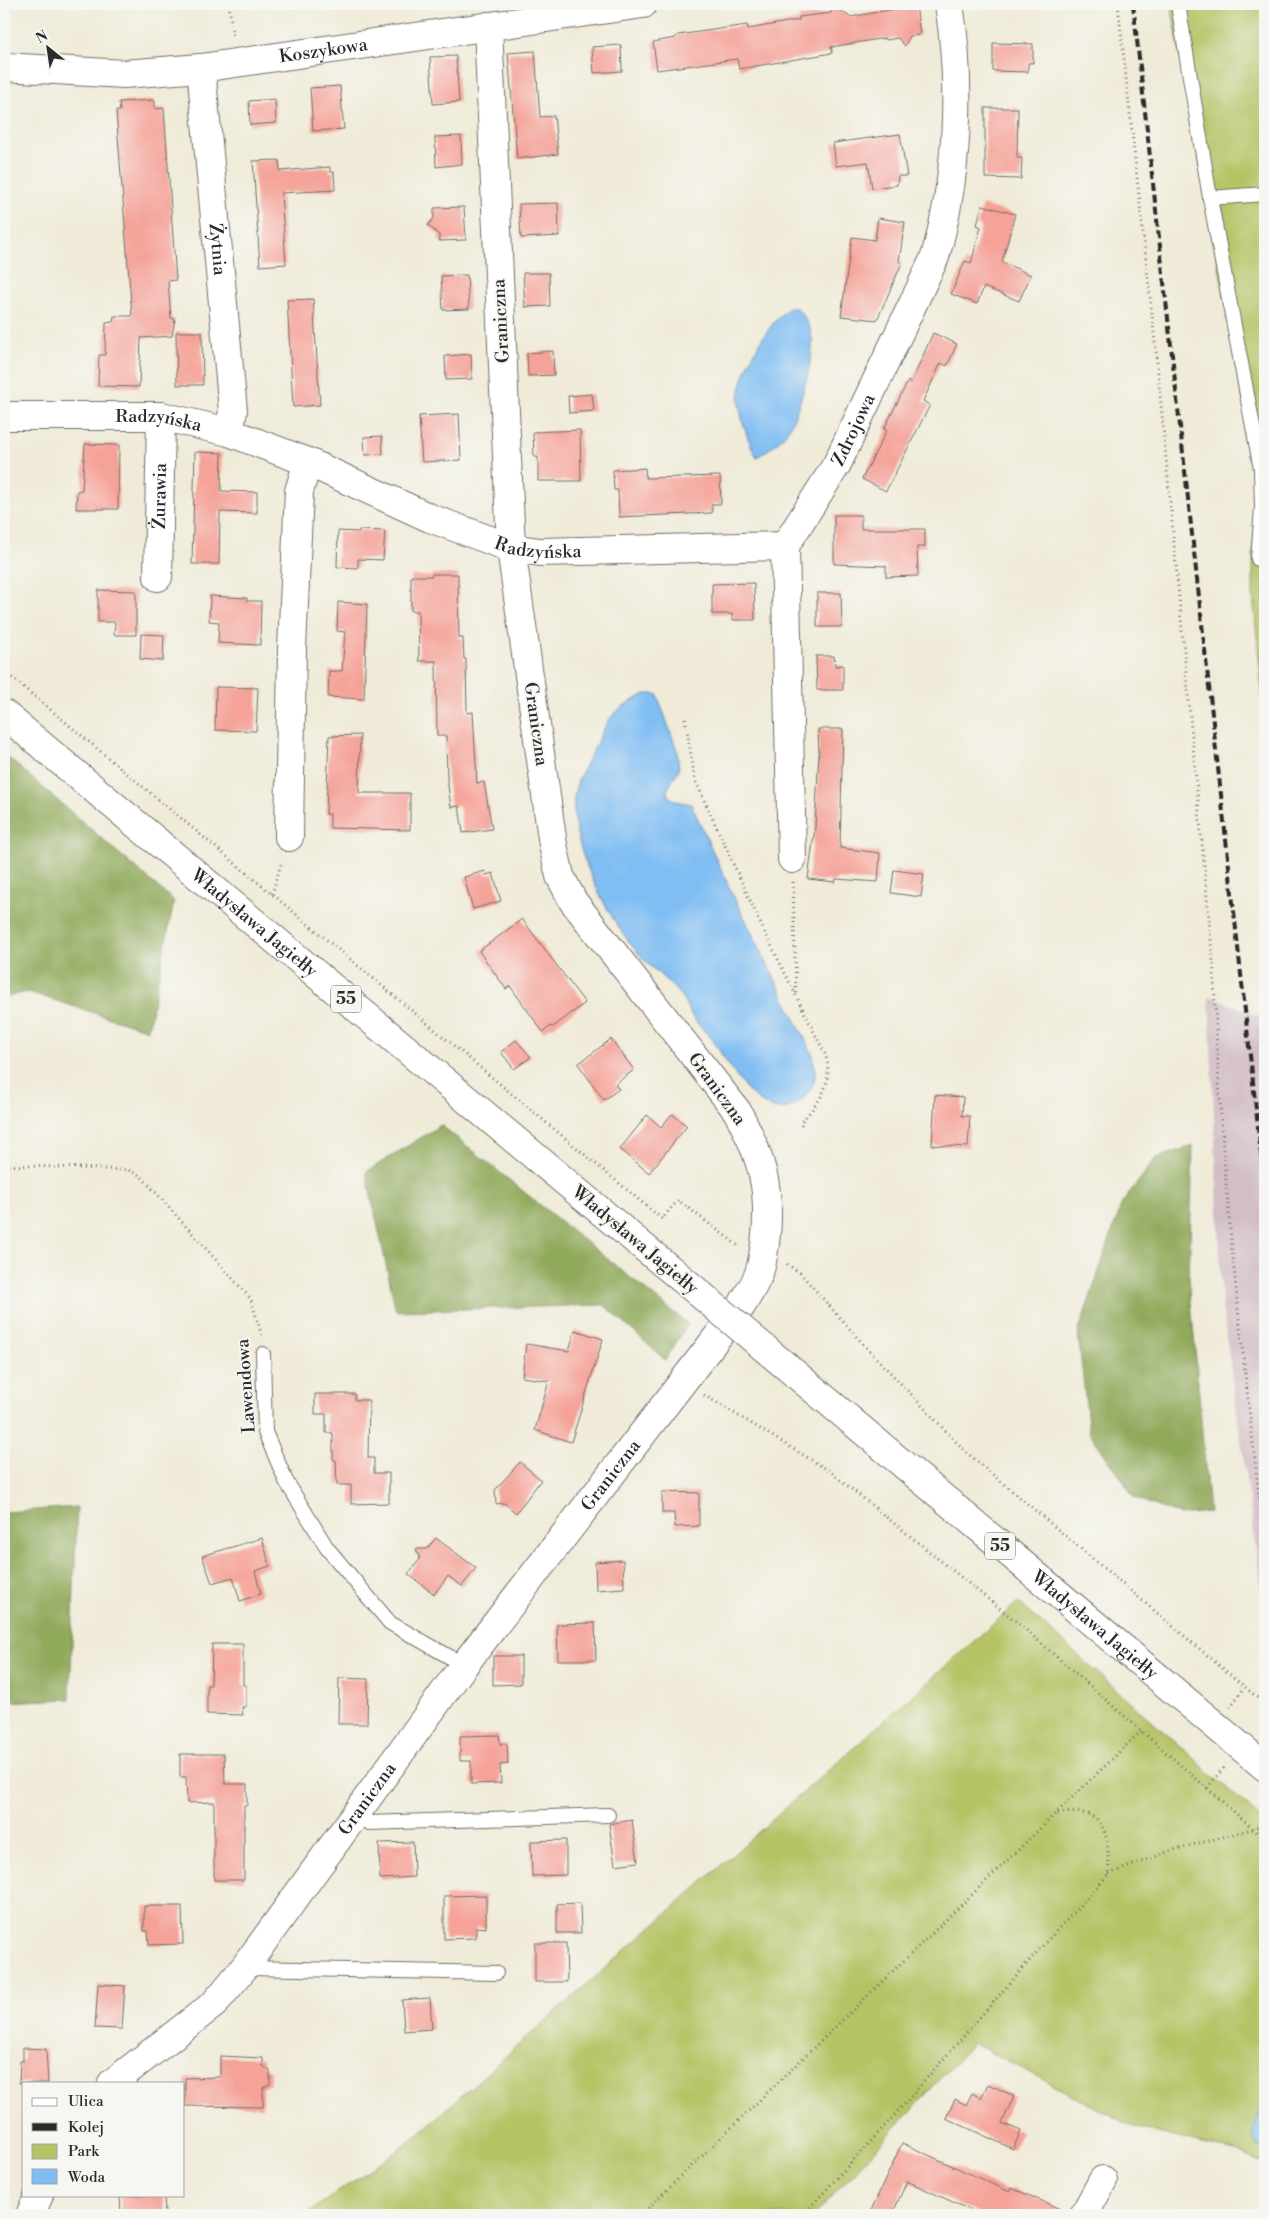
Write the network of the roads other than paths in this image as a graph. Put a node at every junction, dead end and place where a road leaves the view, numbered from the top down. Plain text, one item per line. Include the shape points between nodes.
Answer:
1 (643, 4) edge
2 (948, 4) edge
3 (1178, 4) edge
4 (488, 26) junction
5 (4, 67) edge
6 (201, 68) junction
7 (1265, 194) edge
8 (1210, 198) junction
9 (4, 416) edge
10 (161, 416) junction
11 (229, 432) junction
12 (308, 462) junction
13 (785, 546) junction
14 (511, 548) junction
15 (1258, 559) dead end
16 (158, 577) dead end
17 (4, 714) edge
18 (289, 837) road end
19 (792, 859) road end
20 (263, 1354) road end
21 (464, 1665) junction
22 (1265, 1767) edge
23 (356, 1813) junction
24 (608, 1815) dead end
25 (244, 1968) junction
26 (496, 1973) dead end
27 (113, 2082) edge
28 (1103, 2180) dead end
29 (39, 2196) edge
30 (30, 2215) edge
31 (1084, 2215) edge

1 - 4 street, Koszykowa
2 - 13 street, Zdrojowa via 956,70 955,143 943,228 935,257 837,464
3 - 8 lane
4 - 6 street, Koszykowa
4 - 14 street, Graniczna
5 - 6 street, Koszykowa via 124,74
6 - 11 street, Żytnia via 233,411
7 - 8 lane
8 - 15 lane via 1261,469
9 - 10 street, Radzyńska
10 - 11 street, Radzyńska
10 - 16 street, Żurawia
11 - 12 street, Radzyńska
12 - 14 street, Radzyńska via 430,518
12 - 18 street via 299,491
13 - 14 street, Radzyńska via 540,552
13 - 19 street
14 - 21 street, Graniczna via 560,876 572,901 737,1111 763,1167 768,1200 767,1225 758,1277 742,1305
17 - 22 street, Władysława Jagiełły / 55, bridge via 769,1352 1230,1751
20 - 21 lane, Lawendowa via 265,1432 286,1481 327,1548 390,1623
21 - 23 street, Graniczna
23 - 24 lane via 369,1823
23 - 25 street, Graniczna
25 - 26 lane
25 - 27 street, Graniczna via 214,2004
28 - 31 street
29 - 30 street

